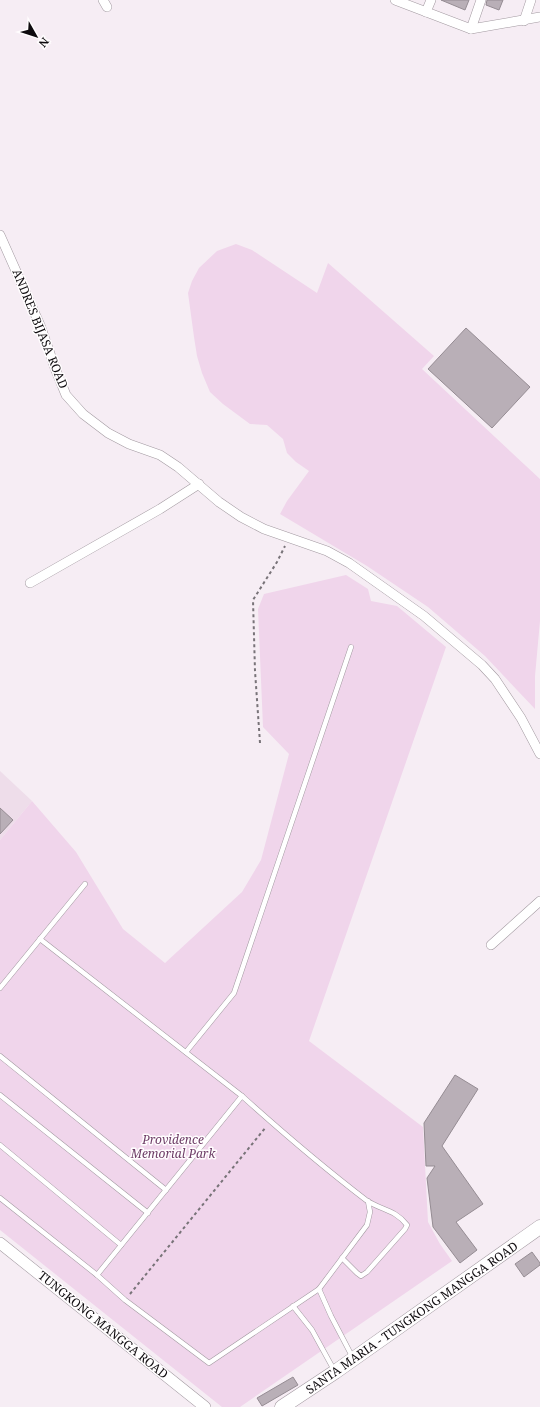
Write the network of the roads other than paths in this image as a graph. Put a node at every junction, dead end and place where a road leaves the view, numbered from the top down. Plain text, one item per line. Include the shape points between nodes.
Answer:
1 (395, 0) edge
2 (431, 0) edge
3 (481, 0) edge
4 (531, 0) edge
5 (426, 12) junction
6 (540, 17) edge
7 (524, 21) junction
8 (470, 30) junction
9 (0, 235) edge
10 (199, 484) junction
11 (30, 582) dead end
12 (351, 647) dead end
13 (540, 754) edge
14 (85, 884) dead end
15 (540, 902) edge
16 (40, 938) junction
17 (492, 945) dead end
18 (0, 988) edge
19 (186, 1052) junction
20 (0, 1056) edge
21 (0, 1095) edge
22 (242, 1096) junction
23 (0, 1145) edge
24 (166, 1190) junction
25 (0, 1198) edge
26 (368, 1201) junction
27 (148, 1213) junction
28 (540, 1227) edge
29 (0, 1243) edge
30 (121, 1246) junction
31 (342, 1258) junction
32 (97, 1275) junction
33 (319, 1288) junction
34 (293, 1306) junction
35 (353, 1359) junction
36 (335, 1372) junction
37 (205, 1407) edge
38 (282, 1407) edge

1 - 5 street
2 - 5 street
3 - 8 street
4 - 7 street
5 - 8 street
6 - 7 street
7 - 8 street
9 - 10 street, ANDRES BIJASA ROAD via 40,325 66,395 83,414 108,433 160,455
10 - 11 street via 160,509
10 - 13 street, ANDRES BIJASA ROAD via 241,517 264,529 327,551 349,563 424,616 482,665 508,696
12 - 19 lane via 234,993
14 - 16 lane
15 - 17 street
16 - 18 lane
16 - 19 lane
19 - 22 lane
20 - 24 lane
21 - 27 lane
22 - 24 lane
22 - 26 lane
23 - 30 lane
24 - 27 lane
25 - 32 lane
26 - 31 lane via 370,1212 367,1225
26 - 31 lane via 402,1218 407,1225 406,1229 368,1272 361,1276
27 - 30 lane
28 - 35 main road, SANTA MARIA - TUNGKONG MANGGA ROAD
29 - 37 street, TUNGKONG MANGGA ROAD
30 - 32 lane
31 - 33 lane
32 - 34 lane via 125,1300 209,1363
33 - 34 lane
33 - 35 lane
34 - 36 lane via 312,1330
35 - 36 main road, SANTA MARIA - TUNGKONG MANGGA ROAD
36 - 38 main road, SANTA MARIA - TUNGKONG MANGGA ROAD

